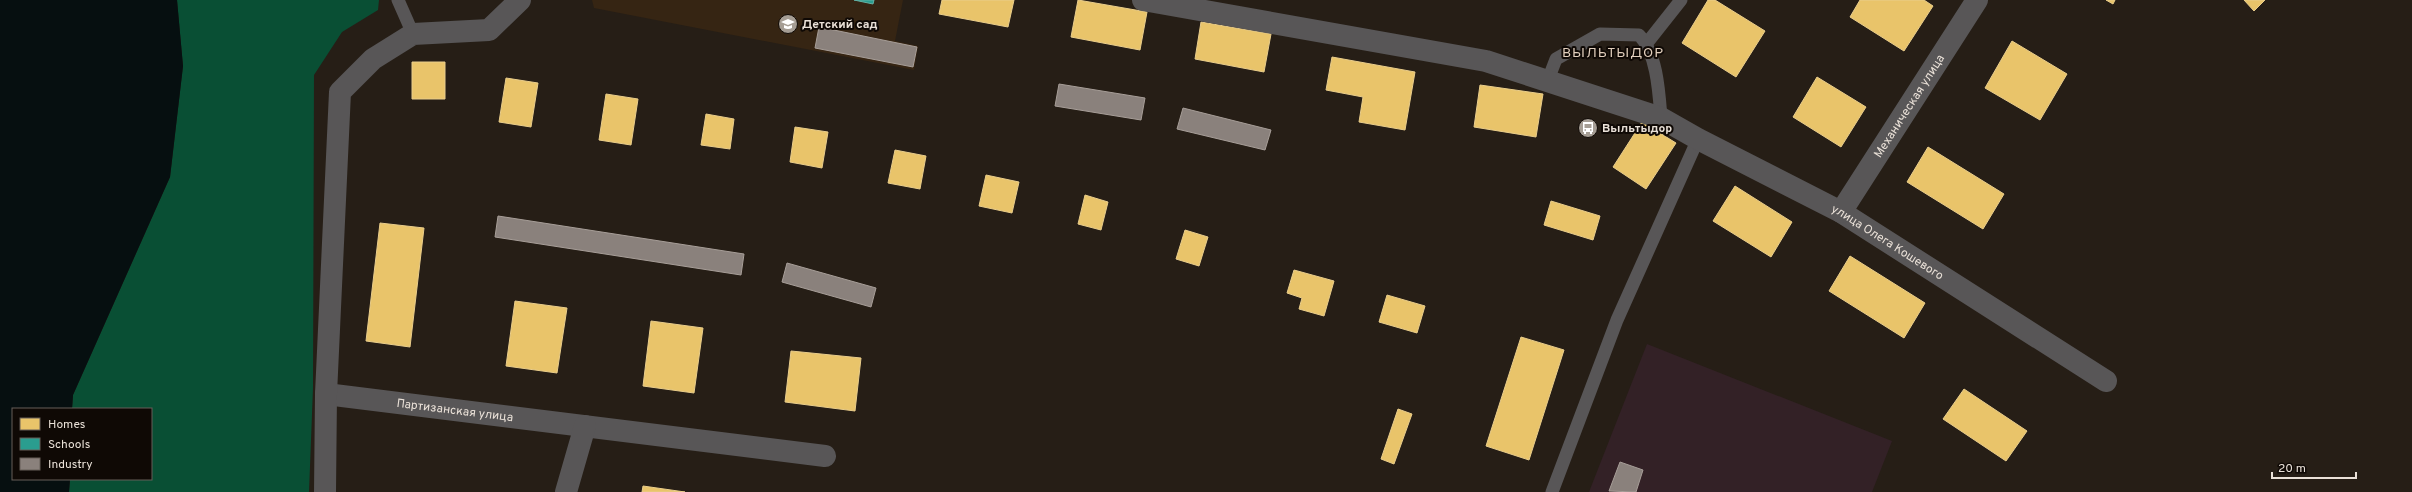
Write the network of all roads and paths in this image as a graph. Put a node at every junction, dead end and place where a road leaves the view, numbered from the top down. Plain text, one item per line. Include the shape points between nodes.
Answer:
1 (398, 0) edge
2 (520, 0) edge
3 (1143, 0) edge
4 (1681, 0) edge
5 (1977, 0) edge
6 (413, 34) junction
7 (1647, 43) junction
8 (1548, 80) junction
9 (1661, 118) junction
10 (1698, 140) junction
11 (1841, 212) junction
12 (2106, 381) dead end
13 (326, 394) junction
14 (585, 426) junction
15 (825, 456) dead end
16 (325, 492) edge
17 (566, 492) edge
18 (1552, 492) edge

1 - 6 lane
2 - 6 street via 489,30
3 - 8 street, улица Олега Кошевого via 1486,61
4 - 7 lane
5 - 11 street, Механическая улица
6 - 13 street via 373,59 340,92
7 - 8 lane via 1639,35 1631,33 1600,34 1556,60
7 - 9 lane via 1654,61
8 - 9 street, улица Олега Кошевого
9 - 10 street, улица Олега Кошевого
10 - 11 street, улица Олега Кошевого
10 - 18 lane via 1617,320
11 - 12 street, улица Олега Кошевого
13 - 14 street, Партизанская улица
13 - 16 street
14 - 15 street, Партизанская улица
14 - 17 street

